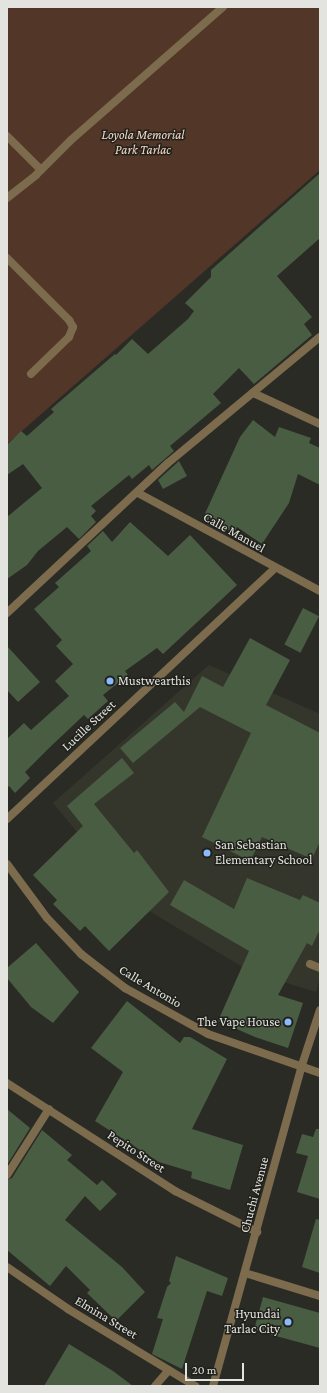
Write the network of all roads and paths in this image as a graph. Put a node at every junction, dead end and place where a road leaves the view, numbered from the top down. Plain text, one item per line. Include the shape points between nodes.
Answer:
1 (223, 7) edge
2 (7, 136) edge
3 (41, 170) junction
4 (7, 198) edge
5 (7, 258) edge
6 (320, 338) edge
7 (31, 374) dead end
8 (254, 394) junction
9 (320, 424) edge
10 (138, 493) junction
11 (274, 569) junction
12 (320, 592) edge
13 (7, 613) edge
14 (7, 819) edge
15 (7, 864) edge
16 (310, 964) dead end
17 (320, 968) edge
18 (320, 1010) edge
19 (301, 1068) junction
20 (320, 1073) edge
21 (7, 1082) edge
22 (50, 1109) junction
23 (7, 1175) edge
24 (257, 1232) junction
25 (7, 1267) edge
26 (245, 1273) junction
27 (320, 1296) edge
28 (169, 1370) junction
29 (155, 1386) edge
30 (195, 1386) edge
31 (213, 1386) edge

1 - 3 street via 71,140
2 - 3 street
3 - 4 street
5 - 7 street via 73,327 69,337
6 - 8 street
8 - 9 street
8 - 10 street via 168,463
10 - 11 street, Calle Manuel
10 - 13 street
11 - 12 street, Calle Manuel
11 - 14 street, Lucille Street
15 - 19 street, Calle Antonio via 47,918 81,954 125,988 208,1034
16 - 17 street
18 - 19 street, Chuchi Avenue
19 - 20 street, Calle Antonio
19 - 24 street, Chuchi Avenue
21 - 22 street, Pepito Street
22 - 23 street
22 - 24 street, Pepito Street via 175,1191
24 - 26 street, Chuchi Avenue
25 - 28 street, Elmina Street via 68,1309
26 - 27 street
26 - 31 street, Chuchi Avenue
28 - 29 street
28 - 30 street, Elmina Street

